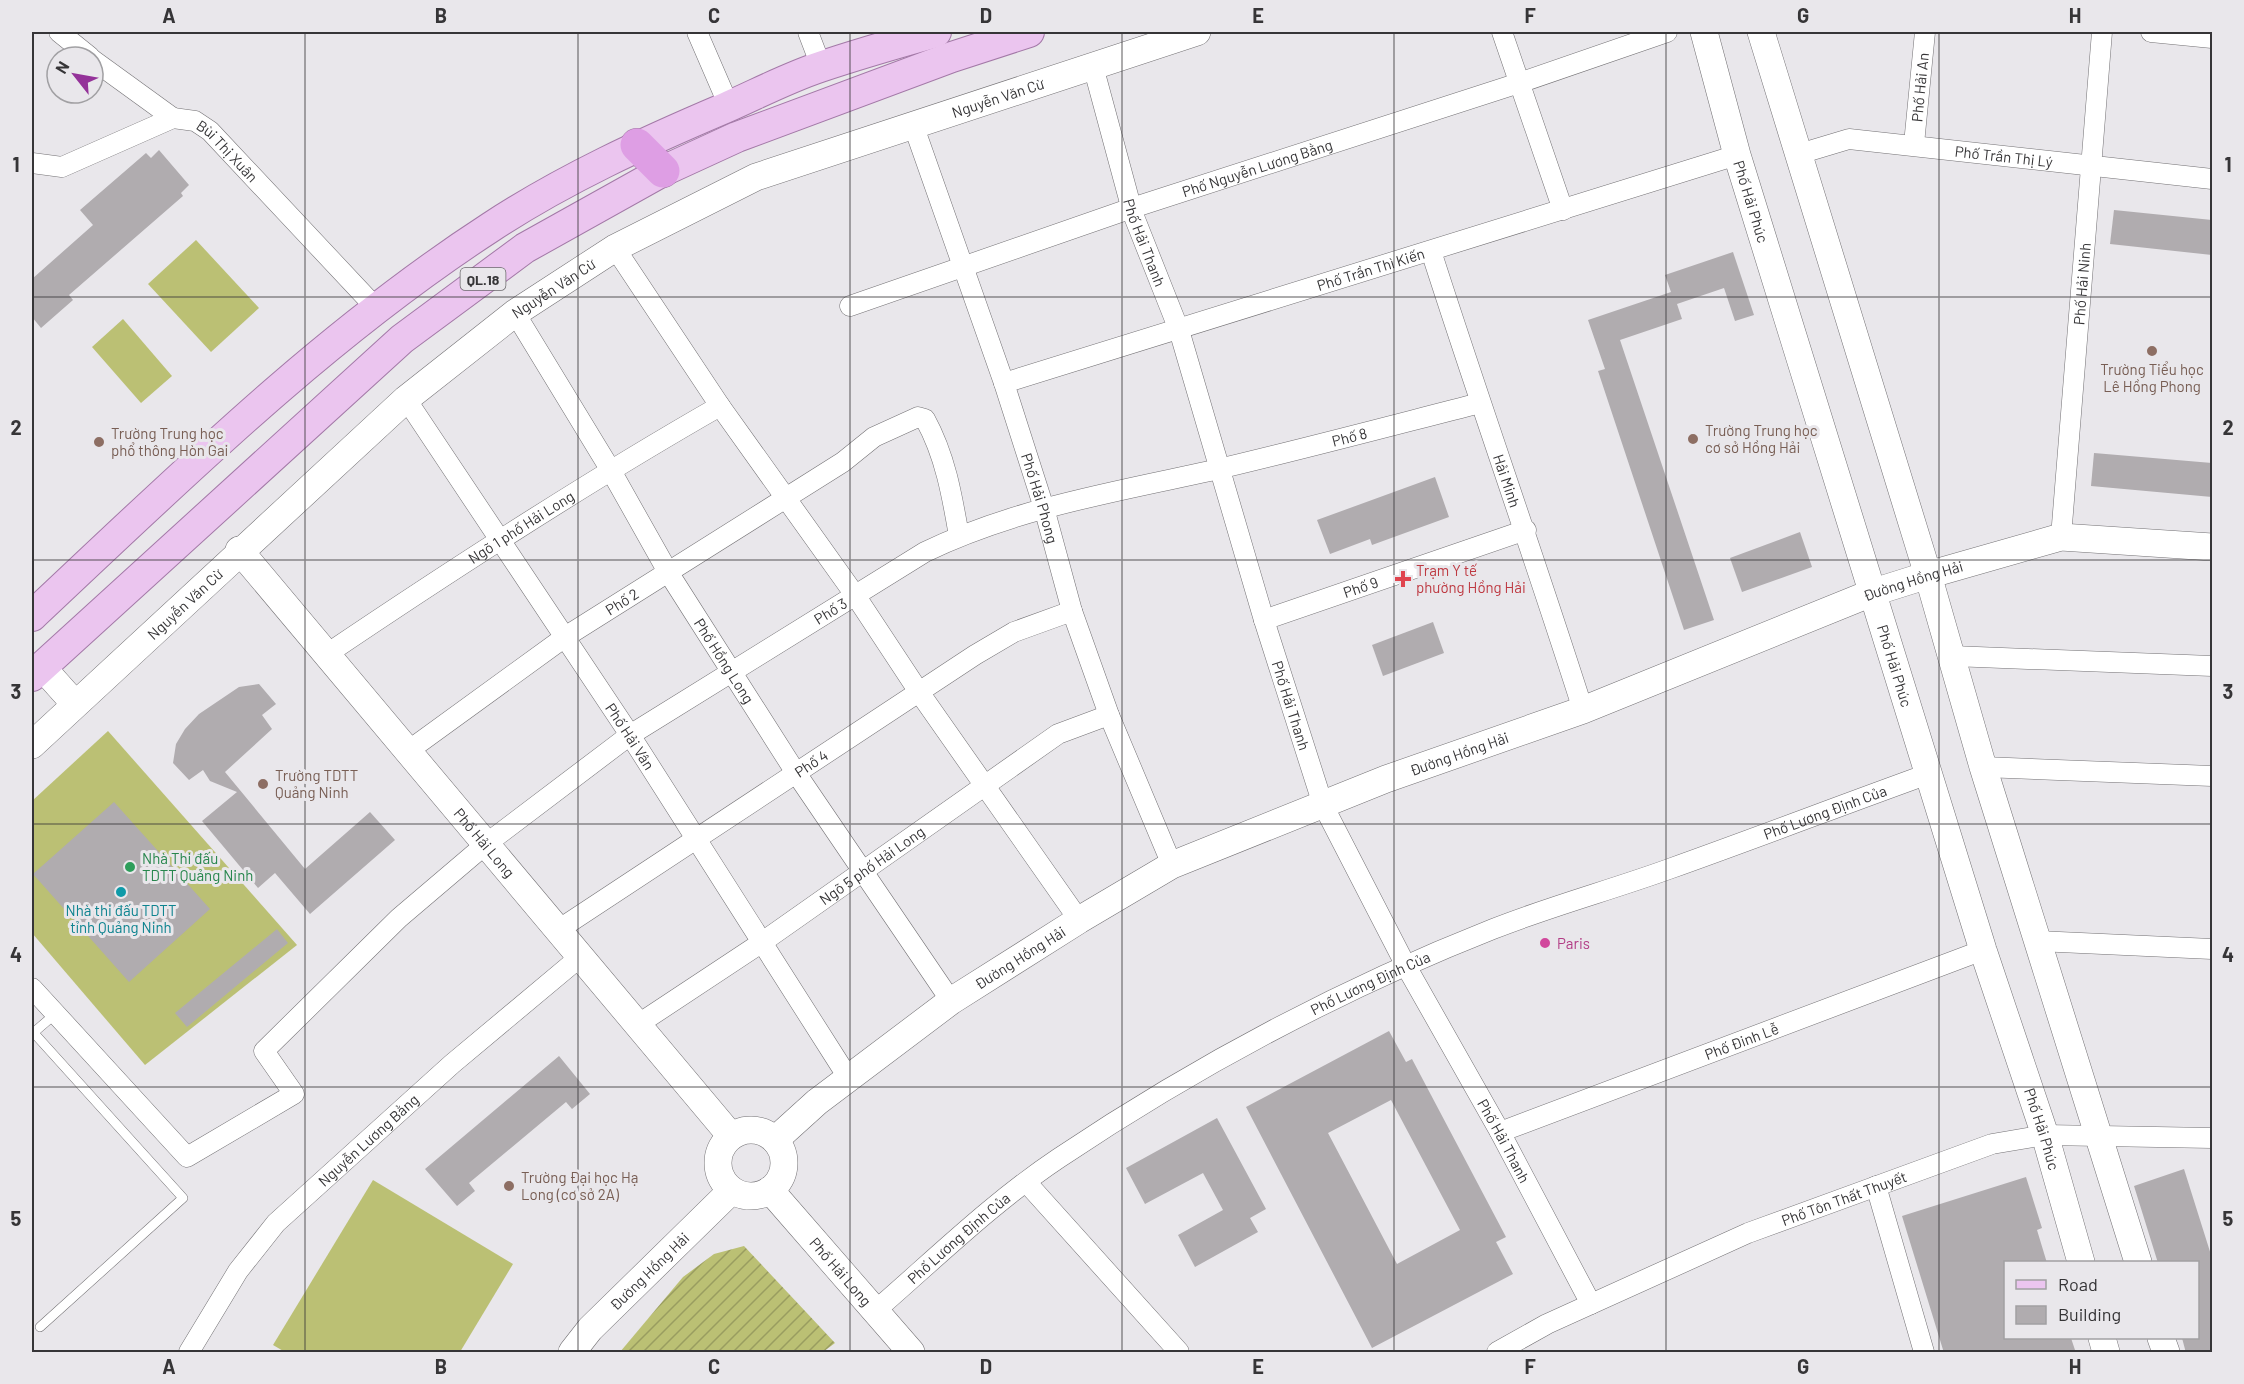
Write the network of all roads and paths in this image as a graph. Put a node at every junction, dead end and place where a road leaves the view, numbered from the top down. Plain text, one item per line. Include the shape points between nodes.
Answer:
1 (59, 32) edge
2 (697, 32) edge
3 (808, 32) edge
4 (936, 32) edge
5 (1029, 32) edge
6 (1197, 32) edge
7 (1502, 32) edge
8 (1666, 32) edge
9 (1704, 32) edge
10 (1761, 32) edge
11 (1925, 32) edge
12 (2102, 32) edge
13 (2151, 32) edge
14 (2212, 38) edge
15 (75, 45) edge
16 (821, 66) junction
17 (1093, 66) junction
18 (105, 68) edge
19 (1519, 83) junction
20 (729, 106) junction
21 (173, 118) junction
22 (914, 127) junction
23 (1914, 144) junction
24 (637, 145) junction
25 (1799, 154) junction
26 (1737, 155) junction
27 (32, 163) edge
28 (2090, 166) junction
29 (663, 171) junction
30 (2212, 179) edge
31 (1132, 208) junction
32 (1563, 210) junction
33 (615, 248) junction
34 (1431, 251) junction
35 (963, 267) junction
36 (850, 306) dead end
37 (377, 309) junction
38 (515, 313) junction
39 (1179, 330) junction
40 (1004, 383) junction
41 (406, 399) junction
42 (1480, 403) junction
43 (720, 406) junction
44 (1219, 468) junction
45 (610, 469) junction
46 (787, 498) junction
47 (1044, 508) junction
48 (1526, 530) junction
49 (959, 536) junction
50 (2061, 537) junction
51 (500, 538) junction
52 (2212, 547) edge
53 (239, 550) junction
54 (668, 572) junction
55 (1928, 575) junction
56 (1874, 592) junction
57 (855, 595) junction
58 (1072, 611) junction
59 (32, 616) edge
60 (1264, 620) junction
61 (565, 637) junction
62 (327, 654) junction
63 (1952, 656) junction
64 (2212, 666) edge
65 (732, 670) junction
66 (37, 671) edge
67 (919, 692) junction
68 (75, 704) junction
69 (1583, 710) junction
70 (1109, 715) junction
71 (630, 735) junction
72 (32, 745) edge
73 (408, 751) junction
74 (1983, 767) junction
75 (796, 773) junction
76 (1928, 774) junction
77 (2212, 776) edge
78 (983, 785) junction
79 (1323, 805) junction
80 (695, 839) junction
81 (486, 844) junction
82 (1172, 865) junction
83 (864, 871) junction
84 (1079, 920) junction
85 (558, 930) junction
86 (2037, 941) junction
87 (761, 944) junction
88 (2212, 949) edge
89 (1983, 950) junction
90 (580, 957) junction
91 (1406, 966) junction
92 (32, 988) edge
93 (951, 1001) junction
94 (54, 1015) junction
95 (637, 1025) junction
96 (32, 1033) edge
97 (849, 1079) junction
98 (1500, 1132) junction
99 (2045, 1135) junction
100 (730, 1136) junction
101 (2098, 1136) junction
102 (2212, 1138) edge
103 (775, 1140) junction
104 (1027, 1183) junction
105 (1876, 1186) junction
106 (770, 1190) junction
107 (731, 1191) junction
108 (2080, 1261) edge
109 (2137, 1261) edge
110 (1591, 1304) junction
111 (875, 1311) junction
112 (40, 1327) dead end
113 (189, 1353) edge
114 (572, 1353) edge
115 (911, 1353) edge
116 (1179, 1353) edge
117 (1497, 1353) edge
118 (1924, 1353) edge

1 - 15 street
2 - 20 street
3 - 16 street
4 - 16 main road, QL.18
5 - 29 main road, QL.18 via 737,137
6 - 17 street, Nguyễn Văn Cừ
7 - 19 street
8 - 19 street, Phố Nguyễn Lương Bằng
9 - 26 street, Phố Hải Phúc
10 - 25 street
11 - 23 street, Phố Hải An
12 - 28 street, Phố Hải Ninh
13 - 14 street
16 - 20 main road, QL.18
17 - 22 street, Nguyễn Văn Cừ
17 - 31 street, Phố Hải Thanh
18 - 21 street
19 - 31 street, Phố Nguyễn Lương Bằng
19 - 32 street
20 - 24 main road, QL.18
21 - 27 street, Bùi Thị Xuân via 62,167
21 - 37 street, Bùi Thị Xuân via 195,121 210,131
22 - 33 street, Nguyễn Văn Cừ via 756,177
22 - 35 street, Phố Hải Phong
23 - 25 street, Phố Trần Thị Lý via 1849,139
23 - 28 street, Phố Trần Thị Lý
24 - 29 highway
24 - 37 main road, QL.18 via 492,226
25 - 55 street
26 - 32 street, Phố Trần Thì Kiến
26 - 56 street, Phố Hải Phúc
28 - 30 street, Phố Trần Thị Lý
28 - 50 street, Phố Hải Ninh
29 - 66 main road, QL.18 via 525,248 402,339
31 - 35 street, Phố Nguyễn Lương Bằng
31 - 39 street, Phố Hải Thanh
32 - 34 street, Phố Trần Thì Kiến
33 - 38 street, Nguyễn Văn Cừ
33 - 43 street
34 - 39 street, Phố Trần Thì Kiến
34 - 42 street, Hải Minh
35 - 36 street, Phố Nguyễn Lương Bằng
35 - 40 street, Phố Hải Phong
37 - 59 main road, QL.18 via 162,494
38 - 41 street, Nguyễn Văn Cừ
38 - 45 street, Phố Hồng Long
39 - 40 street, Phố Trần Thì Kiến
39 - 44 street, Phố Hải Thanh
40 - 47 street, Phố Hải Phong
41 - 51 street, Phố Hải Vân
41 - 53 street, Nguyễn Văn Cừ
42 - 44 street, Phố 8
42 - 48 street, Hải Minh
43 - 45 street, Ngõ 1 phố Hải Long
43 - 46 street
44 - 47 street, Phố 3
44 - 60 street, Phố Hải Thanh
45 - 51 street, Ngõ 1 phố Hải Long
45 - 54 street, Phố Hồng Long
46 - 49 street, Phố 2 via 874,437 918,417 925,419 932,432 951,484
46 - 54 street, Phố 2
46 - 57 street
47 - 49 street, Phố 3
47 - 58 street, Phố Hải Phong
48 - 60 street, Phố 9
48 - 69 street, Hải Minh
49 - 57 street, Phố 3
50 - 52 street, Đường Hồng Hải
50 - 55 street, Đường Hồng Hải
51 - 61 street, Phố Hải Vân
51 - 62 street, Ngõ 1 phố Hải Long
53 - 62 street, Phố Hải Long
53 - 68 street, Nguyễn Văn Cừ
54 - 61 street, Phố 2
54 - 65 street, Phố Hồng Long
55 - 56 street, Đường Hồng Hải
55 - 63 street
56 - 69 street, Đường Hồng Hải
56 - 76 street, Phố Hải Phúc
57 - 65 street, Phố 3
57 - 67 street
58 - 67 street, Phố 4 via 1014,632
58 - 70 street, Phố Hải Phong
60 - 79 street, Phố Hải Thanh
61 - 71 street, Phố Hải Vân
61 - 73 street, Phố 2
62 - 73 street, Phố Hải Long
63 - 64 street
63 - 74 street
65 - 71 street, Phố 3
65 - 75 street, Phố Hồng Long
66 - 68 street
67 - 75 street, Phố 4
67 - 78 street
68 - 72 street, Nguyễn Văn Cừ
69 - 79 street, Đường Hồng Hải
70 - 78 street, Ngõ 5 phố Hải Long via 1059,734
70 - 82 street, Phố Hải Phong
71 - 80 street, Phố Hải Vân
71 - 81 street, Phố 3
73 - 81 street, Phố Hải Long
74 - 77 street
74 - 86 street
75 - 80 street, Phố 4
75 - 83 street, Phố Hồng Long
76 - 89 street, Phố Hải Phúc
76 - 91 street, Phố Lương Định Của via 1670,869 1495,928
78 - 83 street, Ngõ 5 phố Hải Long
78 - 84 street
79 - 82 street, Đường Hồng Hải
79 - 91 street, Phố Hải Thanh
80 - 85 street, Phố 4
80 - 87 street, Phố Hải Vân
81 - 85 street, Phố Hải Long
81 - 94 street, Phố 3 via 399,918 264,1052 294,1094 187,1157
82 - 84 street, Đường Hồng Hải
83 - 87 street, Ngõ 5 phố Hải Long
83 - 93 street, Phố Hồng Long
84 - 93 street, Đường Hồng Hải
85 - 90 street, Phố Hải Long
86 - 88 street
86 - 101 street
87 - 95 street, Ngõ 5 phố Hải Long
87 - 97 street, Phố Hải Vân
89 - 98 street, Phố Đinh Lễ
89 - 99 street, Phố Hải Phúc
90 - 95 street, Phố Hải Long
90 - 113 street, Nguyễn Lương Bằng via 452,1064 276,1223 238,1271
91 - 98 street, Phố Hải Thanh
91 - 104 street, Phố Lương Định Của via 1251,1041 1128,1113
92 - 94 street
93 - 97 street, Đường Hồng Hải
94 - 96 lane
95 - 100 street, Phố Hải Long
96 - 112 lane via 183,1198
97 - 103 street, Đường Hồng Hải
98 - 110 street, Phố Hải Thanh
99 - 101 street, Phố Tôn Thất Thuyết
99 - 105 street, Phố Tôn Thất Thuyết via 1992,1144
99 - 108 street, Phố Hải Phúc
100 - 103 street via 745,1130 761,1131
100 - 107 street via 718,1153 719,1174
101 - 102 street, Phố Tôn Thất Thuyết
101 - 109 street
103 - 106 street via 783,1156 782,1175
104 - 111 street, Phố Lương Định Của
104 - 116 street
105 - 110 street, Phố Tôn Thất Thuyết via 1748,1233
105 - 118 street
106 - 107 street via 758,1196
106 - 111 street, Phố Hải Long
107 - 114 street, Đường Hồng Hải via 590,1329
110 - 117 street, Phố Tôn Thất Thuyết
111 - 115 street, Phố Hải Long

